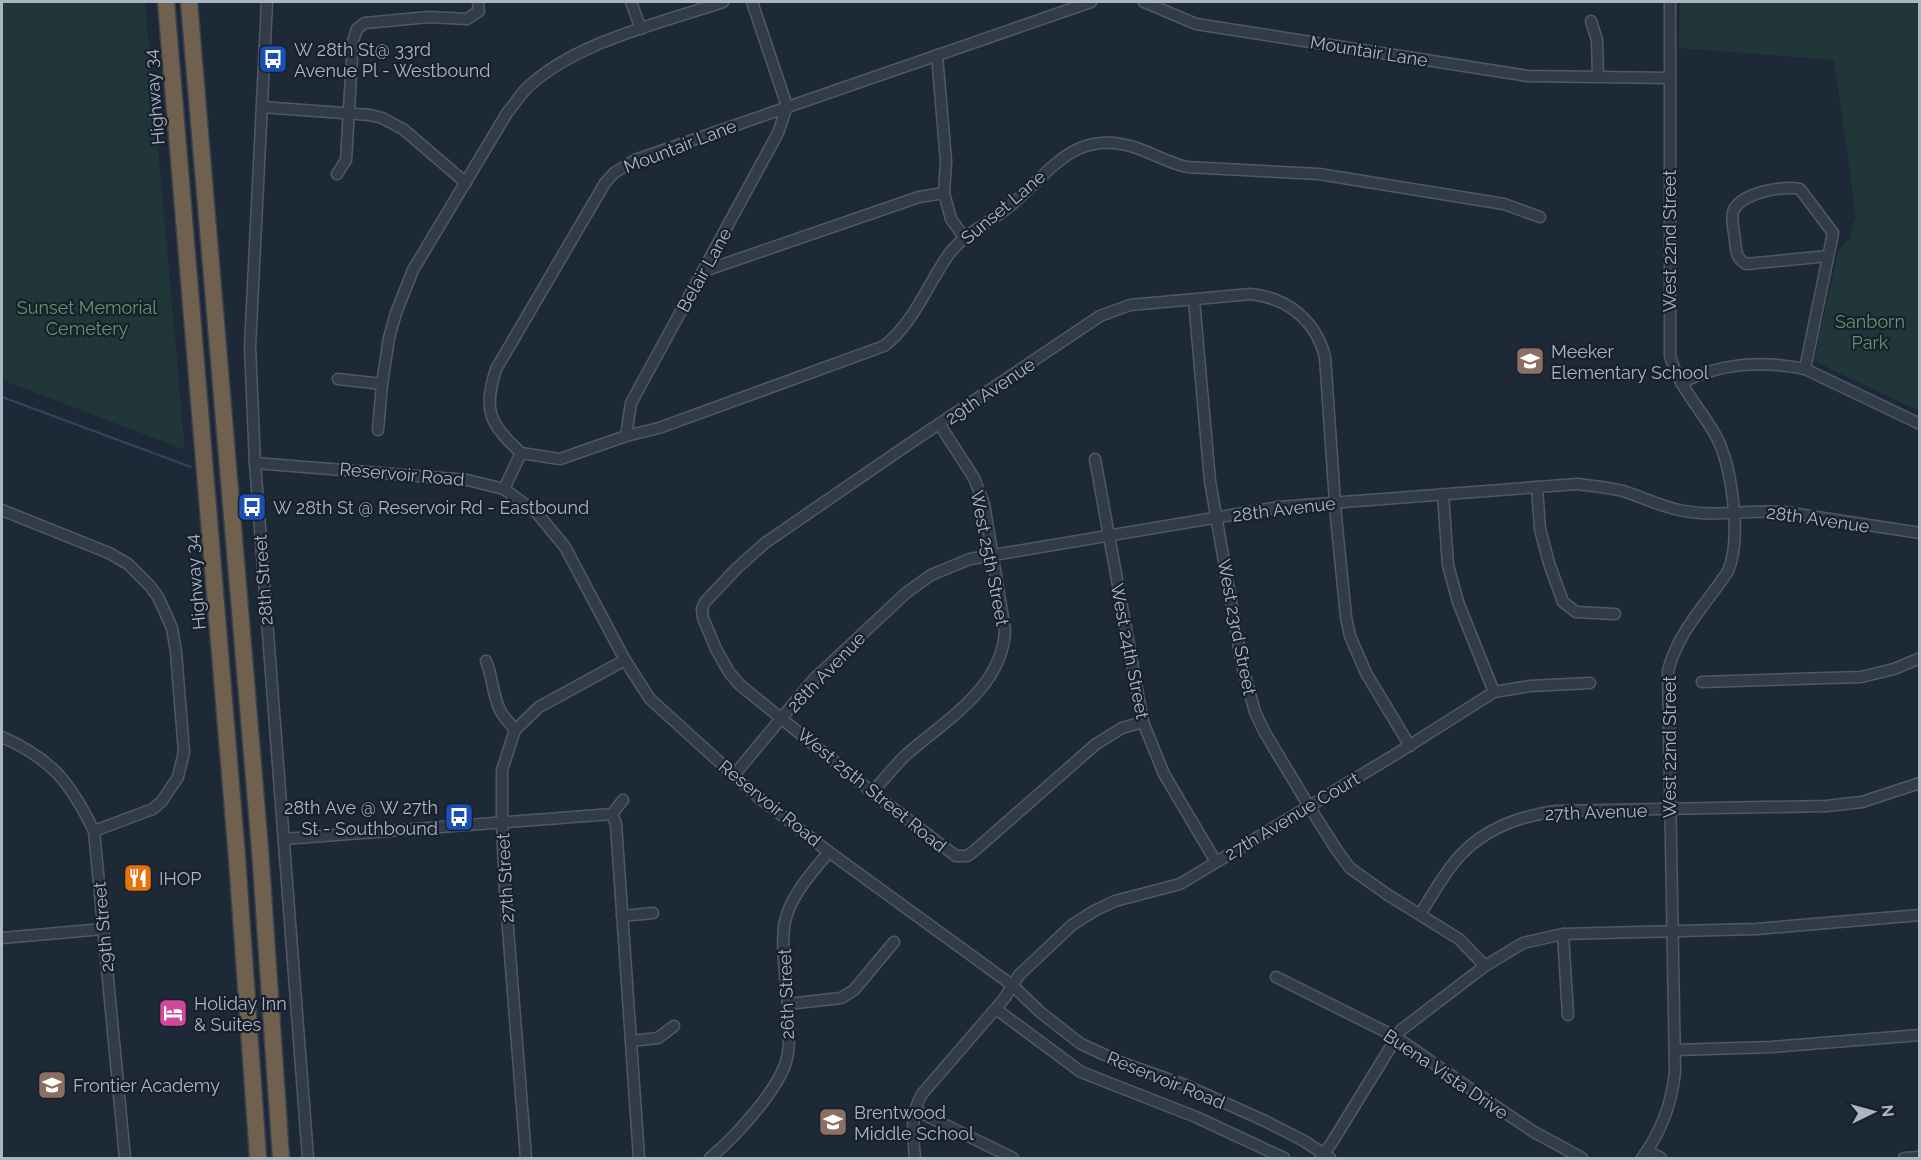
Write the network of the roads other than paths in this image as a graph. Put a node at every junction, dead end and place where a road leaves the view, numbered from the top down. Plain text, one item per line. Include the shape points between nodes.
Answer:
1 (166, 2) edge
2 (189, 2) edge
3 (267, 2) edge
4 (478, 2) edge
5 (631, 2) edge
6 (723, 2) edge
7 (752, 2) edge
8 (1091, 2) edge
9 (1144, 2) edge
10 (1670, 2) edge
11 (1592, 21) dead end
12 (641, 29) junction
13 (937, 55) junction
14 (1598, 77) junction
15 (1670, 78) junction
16 (788, 106) junction
17 (262, 107) junction
18 (349, 113) junction
19 (337, 174) dead end
20 (466, 183) junction
21 (944, 193) junction
22 (1540, 217) dead end
23 (964, 237) junction
24 (1828, 256) junction
25 (704, 271) junction
26 (1194, 300) junction
27 (1805, 369) junction
28 (338, 379) dead end
29 (1681, 383) junction
30 (382, 384) junction
31 (1920, 424) edge
32 (940, 425) junction
33 (378, 430) dead end
34 (626, 436) junction
35 (521, 453) junction
36 (1095, 459) dead end
37 (255, 463) junction
38 (1537, 488) junction
39 (504, 489) junction
40 (1443, 494) junction
41 (1335, 502) junction
42 (2, 510) edge
43 (1733, 512) junction
44 (1216, 517) junction
45 (1920, 533) edge
46 (1108, 536) junction
47 (993, 555) junction
48 (702, 609) joint
49 (1615, 614) dead end
50 (1920, 658) edge
51 (625, 660) junction
52 (486, 661) dead end
53 (1702, 682) dead end
54 (1590, 684) dead end
55 (1494, 692) junction
56 (782, 718) junction
57 (1143, 722) junction
58 (515, 730) junction
59 (2, 737) edge
60 (1410, 746) junction
61 (734, 775) junction
62 (1920, 783) edge
63 (872, 792) junction
64 (623, 800) dead end
65 (1309, 806) junction
66 (1670, 809) junction
67 (612, 814) junction
68 (502, 823) junction
69 (94, 831) junction
70 (284, 839) junction
71 (829, 852) junction
72 (1216, 862) junction
73 (653, 913) dead end
74 (1420, 914) junction
75 (1920, 915) edge
76 (622, 916) junction
77 (103, 929) junction
78 (1672, 931) junction
79 (1563, 934) junction
80 (2, 938) edge
81 (894, 942) dead end
82 (1485, 966) junction
83 (1276, 977) dead end
84 (1012, 985) junction
85 (788, 1004) junction
86 (996, 1009) junction
87 (1568, 1015) dead end
88 (674, 1026) dead end
89 (1920, 1035) edge
90 (1396, 1037) junction
91 (631, 1041) junction
92 (1675, 1050) junction
93 (915, 1110) junction
94 (1644, 1155) edge
95 (1325, 1157) edge
96 (1920, 1157) edge
97 (125, 1158) edge
98 (258, 1158) edge
99 (280, 1158) edge
100 (308, 1158) edge
101 (526, 1158) edge
102 (639, 1158) edge
103 (710, 1158) edge
104 (915, 1158) edge
105 (1013, 1158) edge
106 (1284, 1158) edge
107 (1582, 1158) edge
108 (1660, 1158) edge
109 (1904, 1158) edge

1 - 98 highway, Highway 34 via 237,846
2 - 99 highway via 260,849
3 - 17 street, 28th Street
4 - 18 street via 479,11 467,19 429,17 360,25 353,40
5 - 12 street
6 - 12 street
7 - 16 street
8 - 13 street, Mountair Lane
9 - 14 street, Mountair Lane via 1196,24 1528,76
10 - 15 street, West 22nd Street
11 - 14 street
12 - 20 street via 585,49 524,91
13 - 16 street, Mountair Lane
13 - 21 street via 946,160
14 - 15 street, Mountair Lane
15 - 29 street, West 22nd Street via 1668,342 1672,366
16 - 25 street, Belair Lane via 778,133
16 - 35 street, Mountair Lane via 635,160 614,172 605,183 496,369 490,388 492,420
17 - 18 street
17 - 37 street, 28th Street via 250,347
18 - 19 street via 346,160
18 - 20 street via 392,122
20 - 30 street via 413,270 389,338
21 - 23 street via 951,219
21 - 25 street via 920,197
22 - 23 street, Sunset Lane via 1504,204 1319,174 1187,167 1112,143 1086,146 1065,155 1008,208
23 - 34 street, Sunset Lane via 907,322 884,346 659,428
24 - 24 street via 1833,233 1800,189 1766,190 1734,209 1736,252 1746,264
24 - 27 street
25 - 34 street, Belair Lane via 631,403
26 - 32 street, 29th Avenue via 1130,305 1100,316
26 - 41 street, 29th Avenue via 1251,294 1271,297 1292,308 1316,331 1325,357
26 - 44 street, West 23rd Street
27 - 29 street via 1782,365 1735,366 1708,371
27 - 31 street
28 - 30 street
29 - 43 street, West 22nd Street via 1724,453
30 - 33 street
32 - 47 street, West 25th Street via 977,483
32 - 48 street, 29th Avenue via 765,543 715,590
34 - 35 street, Sunset Lane via 560,459
35 - 39 street
36 - 46 street, West 24th Street
37 - 39 street, Reservoir Road via 467,480
37 - 70 street, 28th Street
38 - 40 street, 28th Avenue
38 - 43 street, 28th Avenue via 1600,486 1680,511
38 - 49 street via 1540,529 1563,602 1576,612
39 - 51 street, Reservoir Road via 537,513 565,548
40 - 41 street, 28th Avenue
40 - 55 street via 1448,566
41 - 44 street, 28th Avenue
41 - 60 street via 1342,593 1350,636 1366,673
42 - 69 street via 128,564 158,597 172,628 184,752 178,777 153,809
43 - 45 street, 28th Avenue via 1785,512
43 - 66 street, West 22nd Street via 1732,561 1680,636 1668,671
44 - 46 street, 28th Avenue
44 - 65 street, West 23rd Street via 1248,690 1265,733
46 - 47 street, 28th Avenue
46 - 57 street, West 24th Street
47 - 56 street, 28th Avenue via 948,567 917,585 830,663
47 - 63 street, West 25th Street via 1005,630 997,665 975,695
48 - 56 street, West 25th Street Road via 729,672
50 - 53 street via 1861,677
51 - 58 street, 27th Street via 547,701
51 - 61 street, Reservoir Road via 650,699
52 - 58 street via 501,712
54 - 55 street, 27th Avenue Court
55 - 60 street, 27th Avenue Court
56 - 61 street, 28th Avenue
56 - 63 street, West 25th Street Road
57 - 63 street, West 25th Street Road via 1122,728 1096,744 973,852 960,857
57 - 72 street, West 24th Street via 1164,774
58 - 68 street, 27th Street via 502,770
59 - 69 street, 29th Street via 50,765 72,790
60 - 65 street, 27th Avenue Court
61 - 71 street, Reservoir Road
62 - 66 street, 27th Avenue via 1862,802 1826,806
64 - 67 street
65 - 72 street, 27th Avenue Court
65 - 74 street, West 23rd Street via 1350,868
66 - 74 street, 27th Avenue via 1556,811 1522,818 1466,849
66 - 78 street, West 22nd Street
67 - 68 street
67 - 76 street via 616,824
68 - 70 street
68 - 101 street, 27th Street
69 - 77 street, 29th Street
70 - 100 street, 28th Street
71 - 84 street, Reservoir Road
71 - 85 street, 26th Street via 800,890 786,919
72 - 84 street, 27th Avenue Court via 1180,884 1115,901 1094,911 1072,925
73 - 76 street
74 - 82 street, West 23rd Street via 1459,939
75 - 78 street via 1756,929
76 - 91 street
77 - 80 street
77 - 97 street, 29th Street
78 - 79 street
78 - 92 street, West 22nd Street
79 - 82 street via 1523,943
79 - 87 street
81 - 85 street via 854,990 841,998
82 - 90 street
83 - 90 street, Buena Vista Drive
84 - 86 street, 27th Avenue Court
84 - 95 street, Reservoir Road via 1068,1035 1094,1051 1185,1085 1265,1121
85 - 103 street, 26th Street via 789,1047 782,1073 757,1108
86 - 93 street, 27th Avenue Court via 922,1094
86 - 106 street via 1081,1072 1196,1117
88 - 91 street via 658,1038
89 - 92 street
90 - 95 street
90 - 107 street, Buena Vista Drive via 1516,1120
91 - 102 street
92 - 94 street, West 22nd Street via 1670,1106
93 - 104 street
93 - 105 street
94 - 108 street
96 - 109 street

